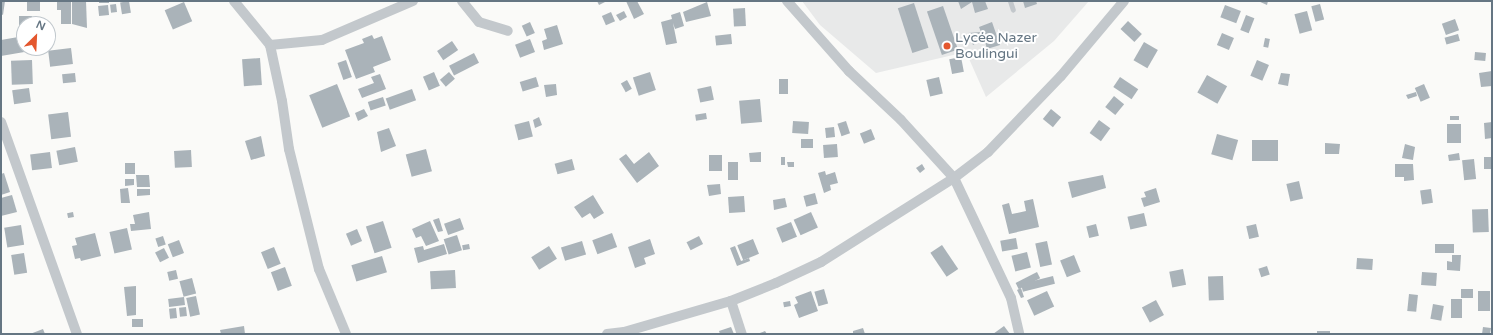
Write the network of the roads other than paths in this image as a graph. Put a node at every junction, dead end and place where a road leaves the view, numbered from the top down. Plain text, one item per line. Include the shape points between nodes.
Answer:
1 (234, 1) edge
2 (413, 1) edge
3 (462, 1) edge
4 (787, 1) edge
5 (1010, 1) edge
6 (1124, 1) edge
7 (1013, 10) dead end
8 (508, 31) dead end
9 (270, 45) junction
10 (1, 122) edge
11 (954, 178) junction
12 (731, 301) junction
13 (77, 334) edge
14 (346, 334) edge
15 (607, 334) edge
16 (742, 334) edge
17 (1019, 334) edge

1 - 9 street
2 - 9 street via 322,40
3 - 8 street via 478,22
4 - 11 street via 849,71 902,120
5 - 7 lane
6 - 11 street via 1056,81 988,152
9 - 14 street via 289,149 319,269
10 - 13 street
11 - 12 street via 821,262
11 - 17 street via 1010,298
12 - 15 street via 624,332
12 - 16 street

